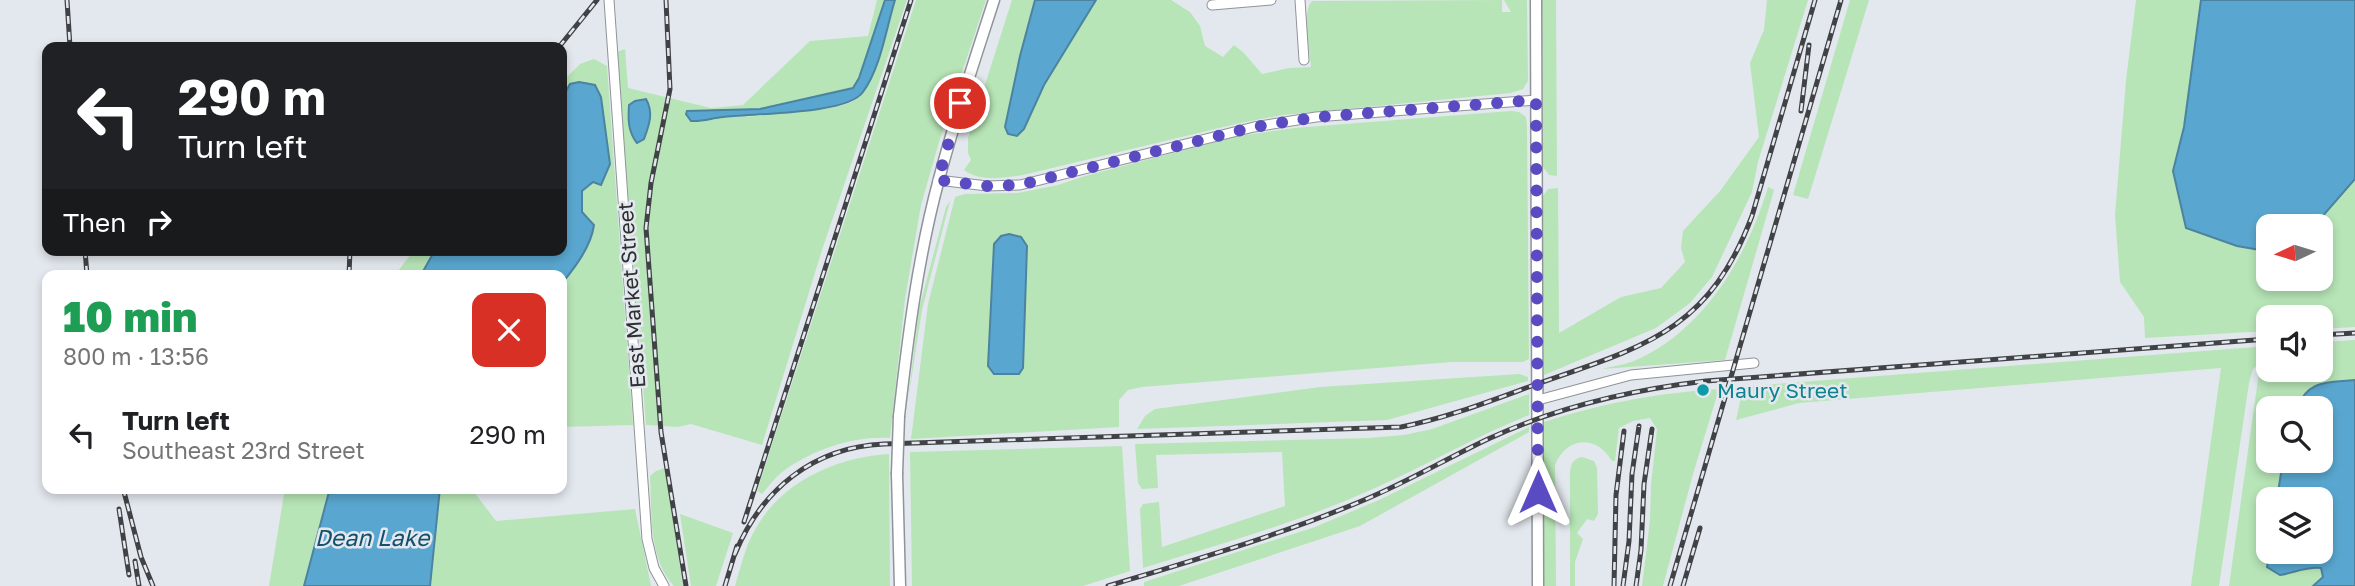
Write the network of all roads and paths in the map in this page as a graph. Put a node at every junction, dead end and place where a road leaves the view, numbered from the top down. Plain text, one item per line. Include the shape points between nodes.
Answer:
1 (609, 0) edge
2 (995, 0) edge
3 (1271, 0) edge
4 (1300, 0) edge
5 (1536, 0) edge
6 (1212, 5) dead end
7 (1304, 60) dead end
8 (1536, 100) junction
9 (938, 180) junction
10 (1754, 363) dead end
11 (1538, 400) junction
12 (664, 586) edge
13 (900, 586) edge
14 (1538, 586) edge

1 - 12 street, East Market Street via 647,539 650,558
2 - 9 main road
3 - 6 street
4 - 7 street
5 - 8 main road
8 - 9 street via 1317,117 1254,127 1020,185
8 - 11 main road
9 - 13 main road, bridge via 916,282 899,416
10 - 11 street via 1631,375
11 - 14 main road

